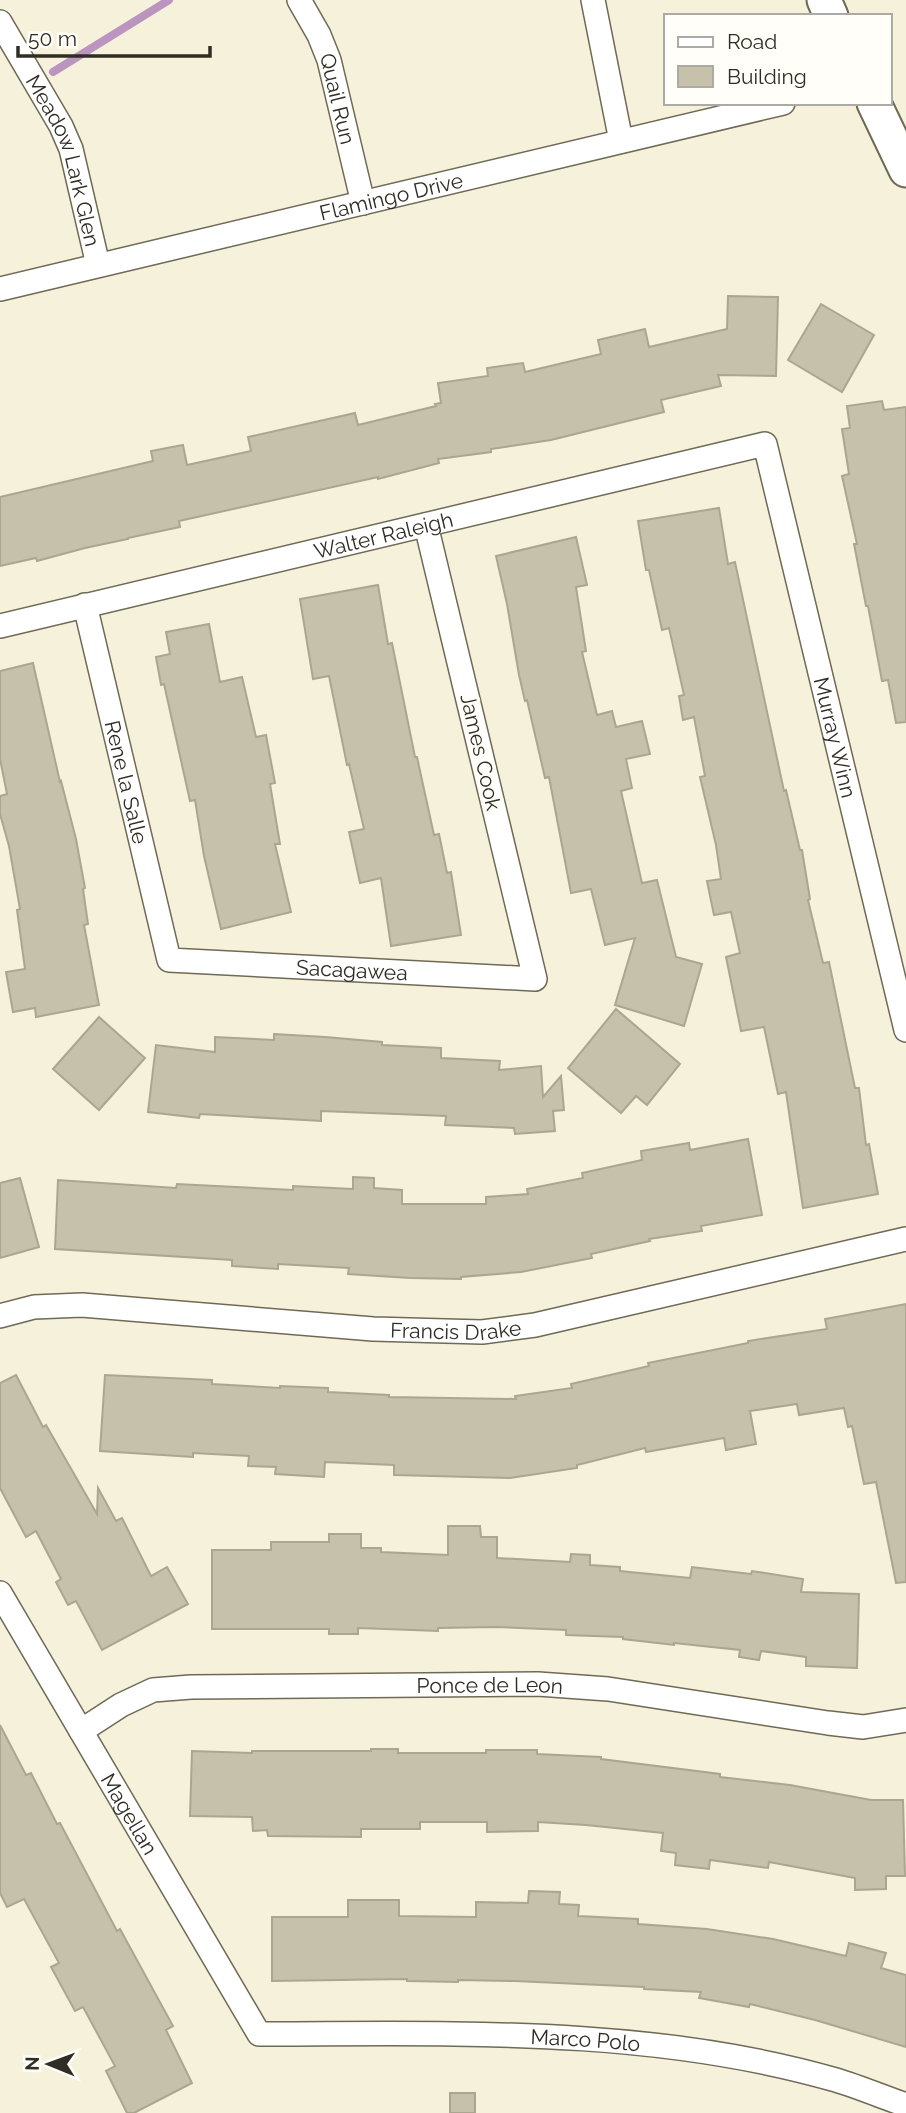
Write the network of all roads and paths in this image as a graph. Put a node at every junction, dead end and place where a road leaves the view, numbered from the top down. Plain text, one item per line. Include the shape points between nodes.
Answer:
1 (299, 0) edge
2 (593, 0) edge
3 (0, 22) edge
4 (774, 105) edge
5 (875, 105) edge
6 (621, 141) junction
7 (906, 170) edge
8 (363, 203) junction
9 (98, 265) junction
10 (0, 289) edge
11 (765, 444) joint
12 (426, 525) junction
13 (85, 605) junction
14 (0, 626) edge
15 (169, 960) joint
16 (536, 979) joint
17 (906, 1030) edge
18 (906, 1239) edge
19 (0, 1316) edge
20 (0, 1593) edge
21 (906, 1720) edge
22 (81, 1731) junction
23 (259, 2034) joint
24 (906, 2105) edge

1 - 8 street, Quail Run via 328,60
2 - 6 street
3 - 9 street, Meadow Lark Glen via 71,149
4 - 6 street, Flamingo Drive
5 - 7 main road
6 - 8 street, Flamingo Drive
8 - 9 street, Flamingo Drive
9 - 10 street, Flamingo Drive
11 - 12 street, Walter Raleigh
11 - 17 street, Murray Winn
12 - 13 street, Walter Raleigh
12 - 16 street, James Cook
13 - 14 street, Walter Raleigh
13 - 15 street, Rene la Salle
15 - 16 street, Sacagawea
18 - 19 street, Francis Drake via 535,1325 482,1332 373,1329 82,1305 34,1307
20 - 22 street, Magellan
21 - 22 street, Ponce de Leon via 863,1727 608,1689 538,1685 191,1687 153,1690
22 - 23 street, Magellan
23 - 24 street, Marco Polo via 466,2034 608,2040 768,2064 836,2080

